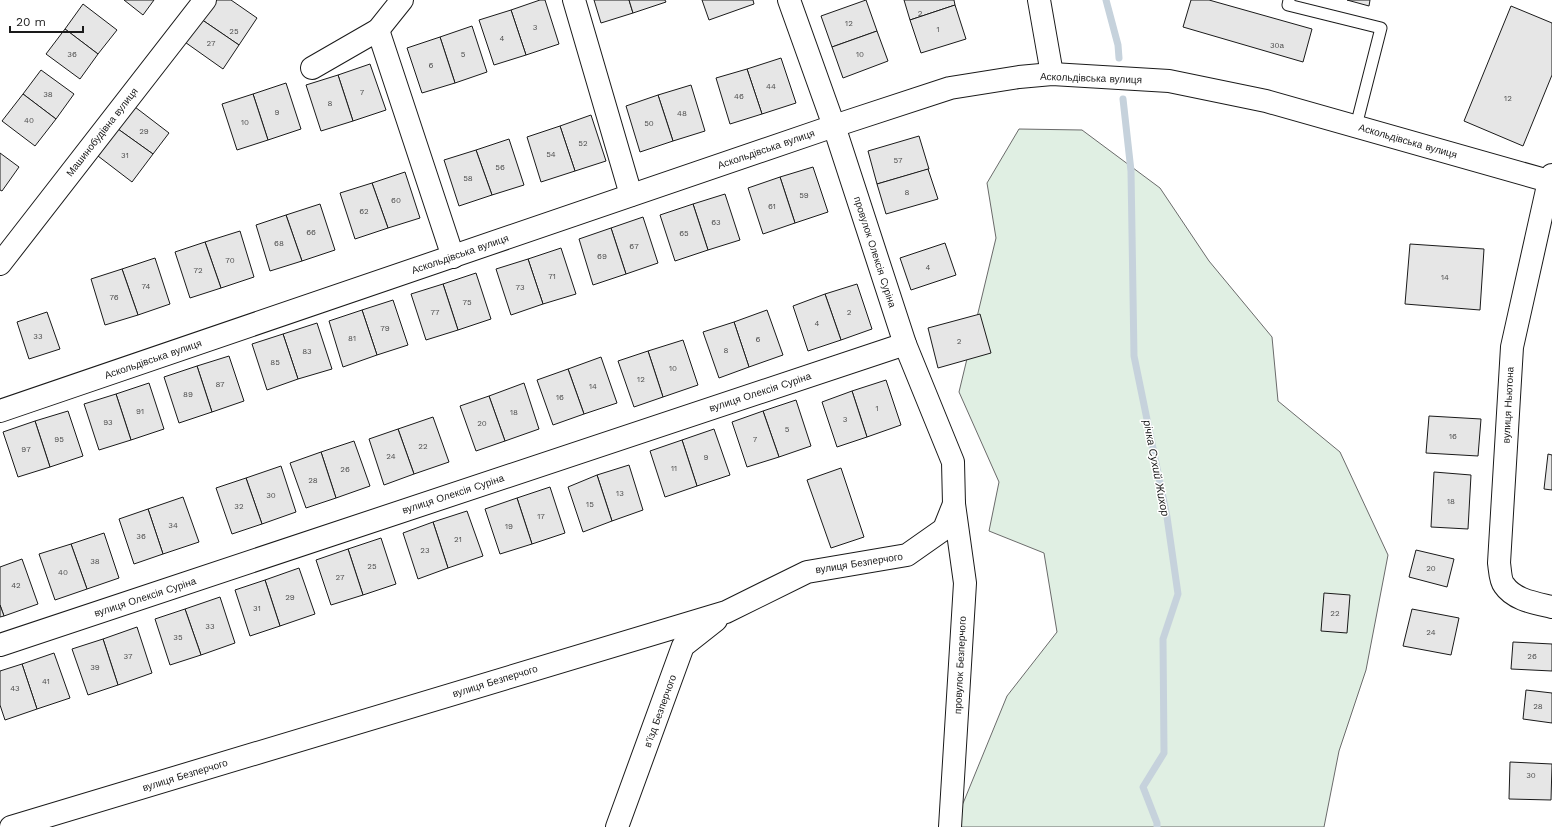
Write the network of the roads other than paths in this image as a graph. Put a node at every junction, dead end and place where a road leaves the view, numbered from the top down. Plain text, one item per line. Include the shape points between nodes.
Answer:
1 (205, 0) edge
2 (402, 0) edge
3 (574, 0) edge
4 (789, 0) edge
5 (1039, 0) edge
6 (1289, 0) edge
7 (378, 30) junction
8 (312, 68) dead end
9 (1052, 74) junction
10 (834, 126) junction
11 (1356, 126) junction
12 (1551, 180) edge
13 (631, 195) junction
14 (453, 257) junction
15 (0, 264) edge
16 (905, 344) junction
17 (0, 412) edge
18 (954, 504) junction
19 (1552, 606) edge
20 (726, 612) junction
21 (0, 645) edge
22 (11, 827) edge
23 (617, 827) edge
24 (950, 827) edge

1 - 15 street, Машинобудівна вулиця
2 - 7 street
3 - 13 street
4 - 10 street, провулок Олексія Суріна
5 - 9 street
6 - 11 lane via 1288,5 1381,28
7 - 8 street
7 - 14 street
9 - 10 street, Аскольдівська вулиця via 950,88
9 - 11 street, Аскольдівська вулиця via 1169,81 1266,102
10 - 13 street, Аскольдівська вулиця
10 - 16 street, провулок Олексія Суріна
11 - 12 street, Аскольдівська вулиця
12 - 19 street, вулиця Ньютона via 1512,347 1499,563 1503,584 1515,595 1534,603
13 - 14 street, Аскольдівська вулиця
14 - 17 street, Аскольдівська вулиця
16 - 18 street, провулок Олексія Суріна via 953,462
16 - 21 street, вулиця Олексія Суріна
18 - 20 street, вулиця Безперчого via 944,530 907,555 807,572
18 - 24 street, провулок Безперчого via 965,583
20 - 22 street, вулиця Безперчого
20 - 23 street, в'їзд Безперчого via 683,646

